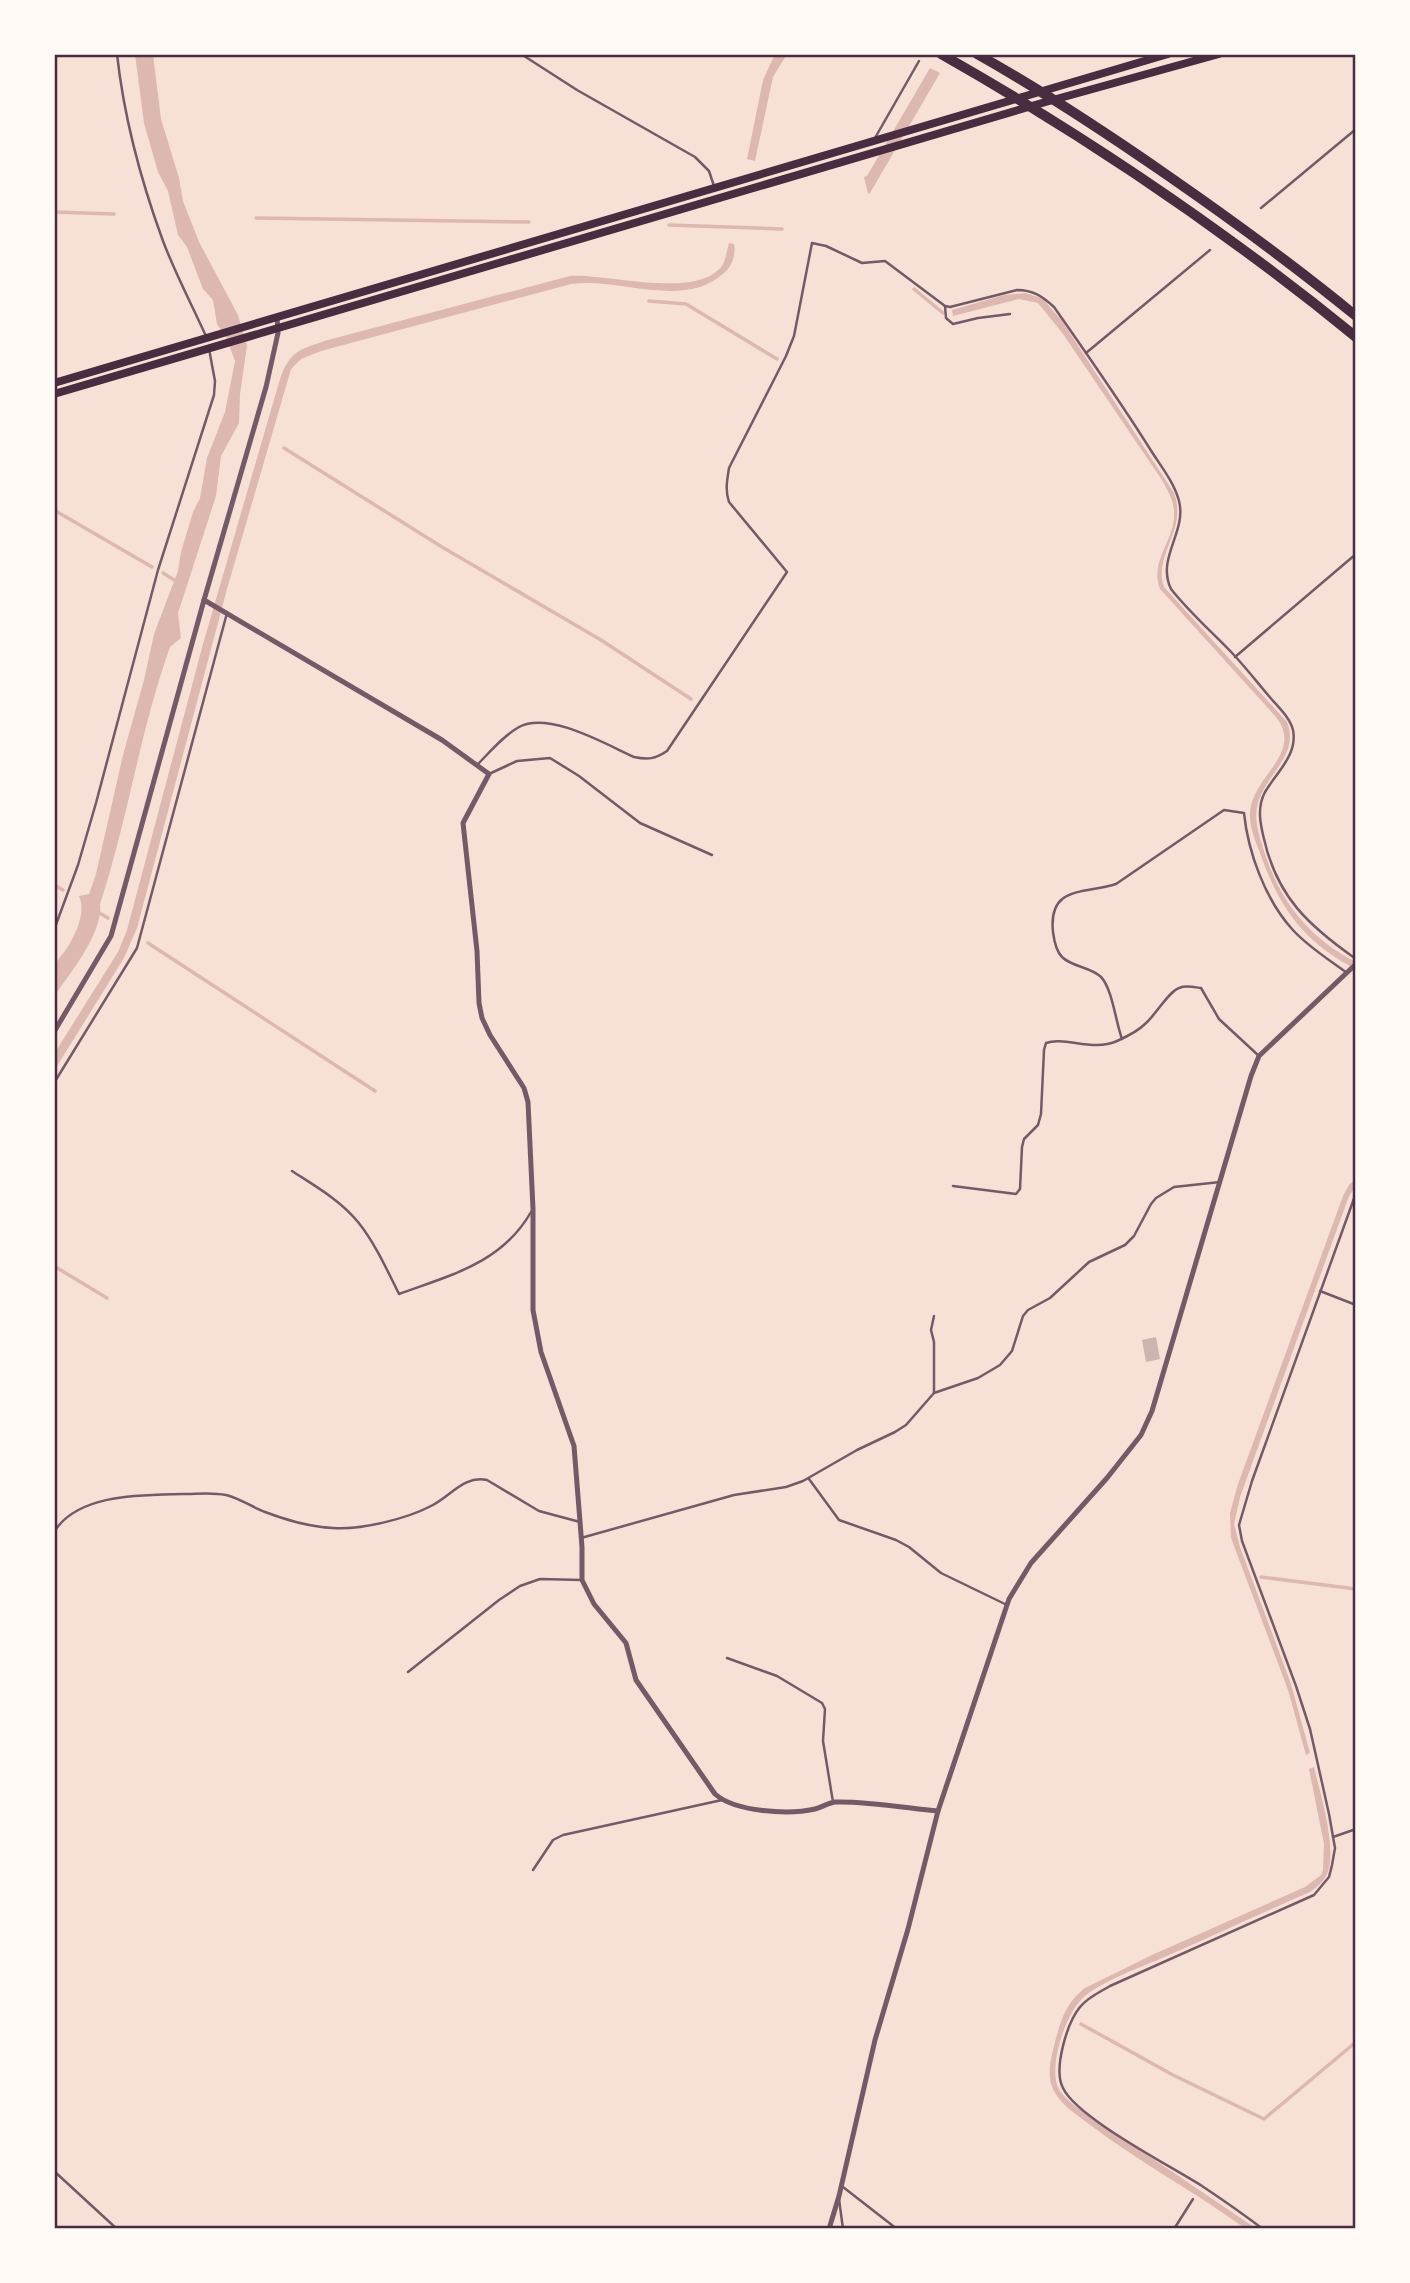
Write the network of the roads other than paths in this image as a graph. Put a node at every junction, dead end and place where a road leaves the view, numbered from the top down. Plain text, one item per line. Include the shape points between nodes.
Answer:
1 (117, 54) edge
2 (521, 54) edge
3 (941, 54) edge
4 (977, 54) edge
5 (1168, 54) edge
6 (1219, 54) edge
7 (919, 61) dead end
8 (1356, 129) edge
9 (877, 137) junction
10 (714, 186) junction
11 (1261, 208) dead end
12 (1210, 250) dead end
13 (946, 306) junction
14 (1010, 314) dead end
15 (277, 316) junction
16 (1356, 316) edge
17 (278, 328) junction
18 (208, 337) junction
19 (1356, 337) edge
20 (212, 349) junction
21 (1086, 353) junction
22 (54, 383) edge
23 (54, 394) edge
24 (1356, 554) edge
25 (204, 600) junction
26 (227, 613) junction
27 (1235, 657) junction
28 (477, 765) junction
29 (489, 774) junction
30 (712, 855) dead end
31 (54, 930) edge
32 (1356, 961) edge
33 (1348, 972) junction
34 (54, 1032) edge
35 (1122, 1039) junction
36 (1259, 1056) junction
37 (54, 1083) edge
38 (292, 1171) dead end
39 (1220, 1182) junction
40 (953, 1186) dead end
41 (1356, 1193) edge
42 (533, 1209) junction
43 (1320, 1291) junction
44 (1356, 1305) edge
45 (934, 1316) dead end
46 (934, 1393) junction
47 (808, 1479) junction
48 (580, 1522) junction
49 (54, 1532) edge
50 (581, 1538) junction
51 (582, 1580) junction
52 (1007, 1606) junction
53 (727, 1658) dead end
54 (408, 1672) dead end
55 (722, 1800) junction
56 (833, 1802) junction
57 (938, 1811) junction
58 (1356, 1829) edge
59 (1332, 1837) junction
60 (533, 1870) dead end
61 (54, 2171) edge
62 (841, 2185) junction
63 (839, 2196) junction
64 (1193, 2199) dead end
65 (117, 2229) edge
66 (829, 2229) edge
67 (843, 2229) edge
68 (897, 2229) edge
69 (1174, 2229) edge
70 (1264, 2229) edge

1 - 18 lane via 125,108 150,203
2 - 10 lane via 695,157 709,171
3 - 19 highway via 1160,188
4 - 16 highway via 1085,119 1305,274
5 - 9 main road
6 - 17 main road
7 - 9 lane
8 - 11 lane
9 - 10 main road
10 - 15 main road
12 - 21 lane
13 - 14 lane via 946,318 953,324
13 - 21 lane via 1028,290 1054,307
13 - 28 lane via 885,261 862,263 812,243 794,336 729,468 726,483 729,502 787,572 659,757 634,757 567,729 540,723 519,727
15 - 17 street
15 - 18 main road
17 - 20 main road
17 - 25 street via 266,387
18 - 22 main road
20 - 23 main road
20 - 31 lane via 214,395 158,569 96,803
21 - 27 lane via 1177,493 1181,522 1166,566 1168,582
24 - 27 lane
25 - 26 street
25 - 34 street via 111,936
26 - 28 street
26 - 37 lane via 138,948
27 - 32 lane via 1293,732 1290,752 1261,804 1261,827 1272,867 1282,889 1309,923
28 - 29 street
29 - 30 lane via 517,761 550,758 640,823
29 - 42 street via 463,823 479,1003 482,1018 524,1088
32 - 33 street
33 - 35 lane via 1291,928 1265,883 1244,813 1224,810 1116,884 1071,892 1059,901 1052,918 1057,950 1063,959 1101,977
33 - 36 street
35 - 36 lane via 1145,1025 1174,990 1187,986 1200,988 1219,1019
35 - 40 lane via 1106,1045 1046,1043 1041,1114 1038,1125 1024,1139 1016,1194
36 - 39 street
38 - 42 lane via 325,1192 358,1222 399,1294 485,1259 520,1231
39 - 46 lane via 1188,1184 1156,1198 1125,1245 1088,1262 1049,1298 1028,1310 1012,1351 1000,1365
39 - 52 street via 1162,1381 1141,1435 1031,1563
41 - 43 lane
42 - 48 street via 537,1337 573,1446
43 - 44 lane
43 - 59 lane via 1239,1525 1310,1729
45 - 46 lane
46 - 47 lane via 906,1425
47 - 50 lane
47 - 52 lane via 839,1520 896,1540 941,1573
48 - 49 lane via 539,1511 478,1478 424,1509 349,1529 303,1524 233,1497 211,1494 102,1501 69,1516
48 - 50 street
50 - 51 street
51 - 54 lane via 540,1579 520,1586
51 - 55 street via 594,1604 626,1643 636,1680
52 - 57 street
53 - 56 lane via 778,1676 822,1703
55 - 56 street via 759,1810 786,1811
55 - 60 lane via 563,1835 553,1840
56 - 57 street
57 - 62 street
58 - 59 lane
59 - 70 lane via 1335,1848 1329,1877 1314,1895 1090,1998 1071,2022 1062,2051 1062,2088 1076,2104
61 - 65 lane
62 - 63 street
62 - 68 lane
63 - 66 street
63 - 67 lane
64 - 69 lane

